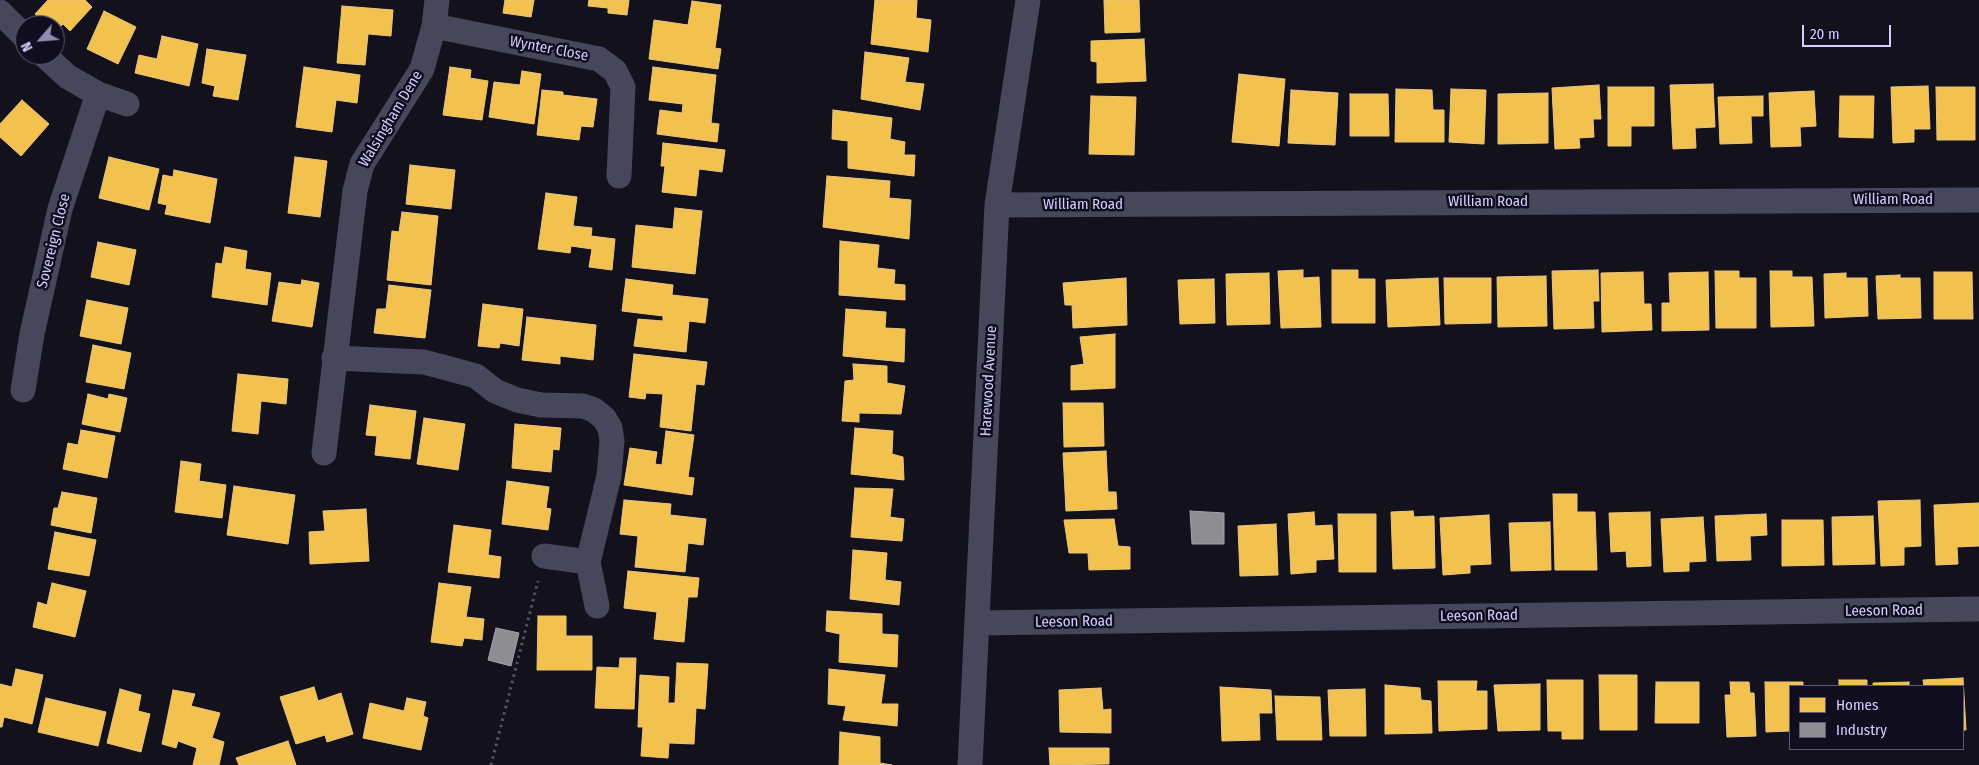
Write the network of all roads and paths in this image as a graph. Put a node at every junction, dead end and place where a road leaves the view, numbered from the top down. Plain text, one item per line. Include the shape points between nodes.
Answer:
1 (437, 0) edge
2 (1028, 0) edge
3 (0, 12) edge
4 (434, 26) junction
5 (15, 27) edge
6 (54, 65) edge
7 (98, 94) junction
8 (127, 104) dead end
9 (619, 176) dead end
10 (1979, 200) edge
11 (997, 205) junction
12 (334, 358) junction
13 (23, 390) dead end
14 (324, 453) dead end
15 (544, 556) joint
16 (588, 562) junction
17 (597, 606) dead end
18 (1979, 609) edge
19 (978, 623) junction
20 (491, 765) edge
21 (970, 765) edge

1 - 4 street, Walsingham Dene
2 - 11 street, Harewood Avenue
3 - 5 street
4 - 9 street, Wynter Close via 599,59 615,71 623,87
4 - 12 street, Walsingham Dene via 422,69 362,164 355,191
6 - 7 street via 68,78
7 - 8 street
7 - 13 street, Sovereign Close via 60,210
10 - 11 street, William Road
11 - 19 street, Harewood Avenue
12 - 14 street, Walsingham Dene
12 - 16 street via 424,362 476,376 496,391 517,400 541,406 583,406 599,414 610,428 612,441 608,476
15 - 16 street
15 - 20 path
16 - 17 street
18 - 19 street, Leeson Road
19 - 21 street, Harewood Avenue

